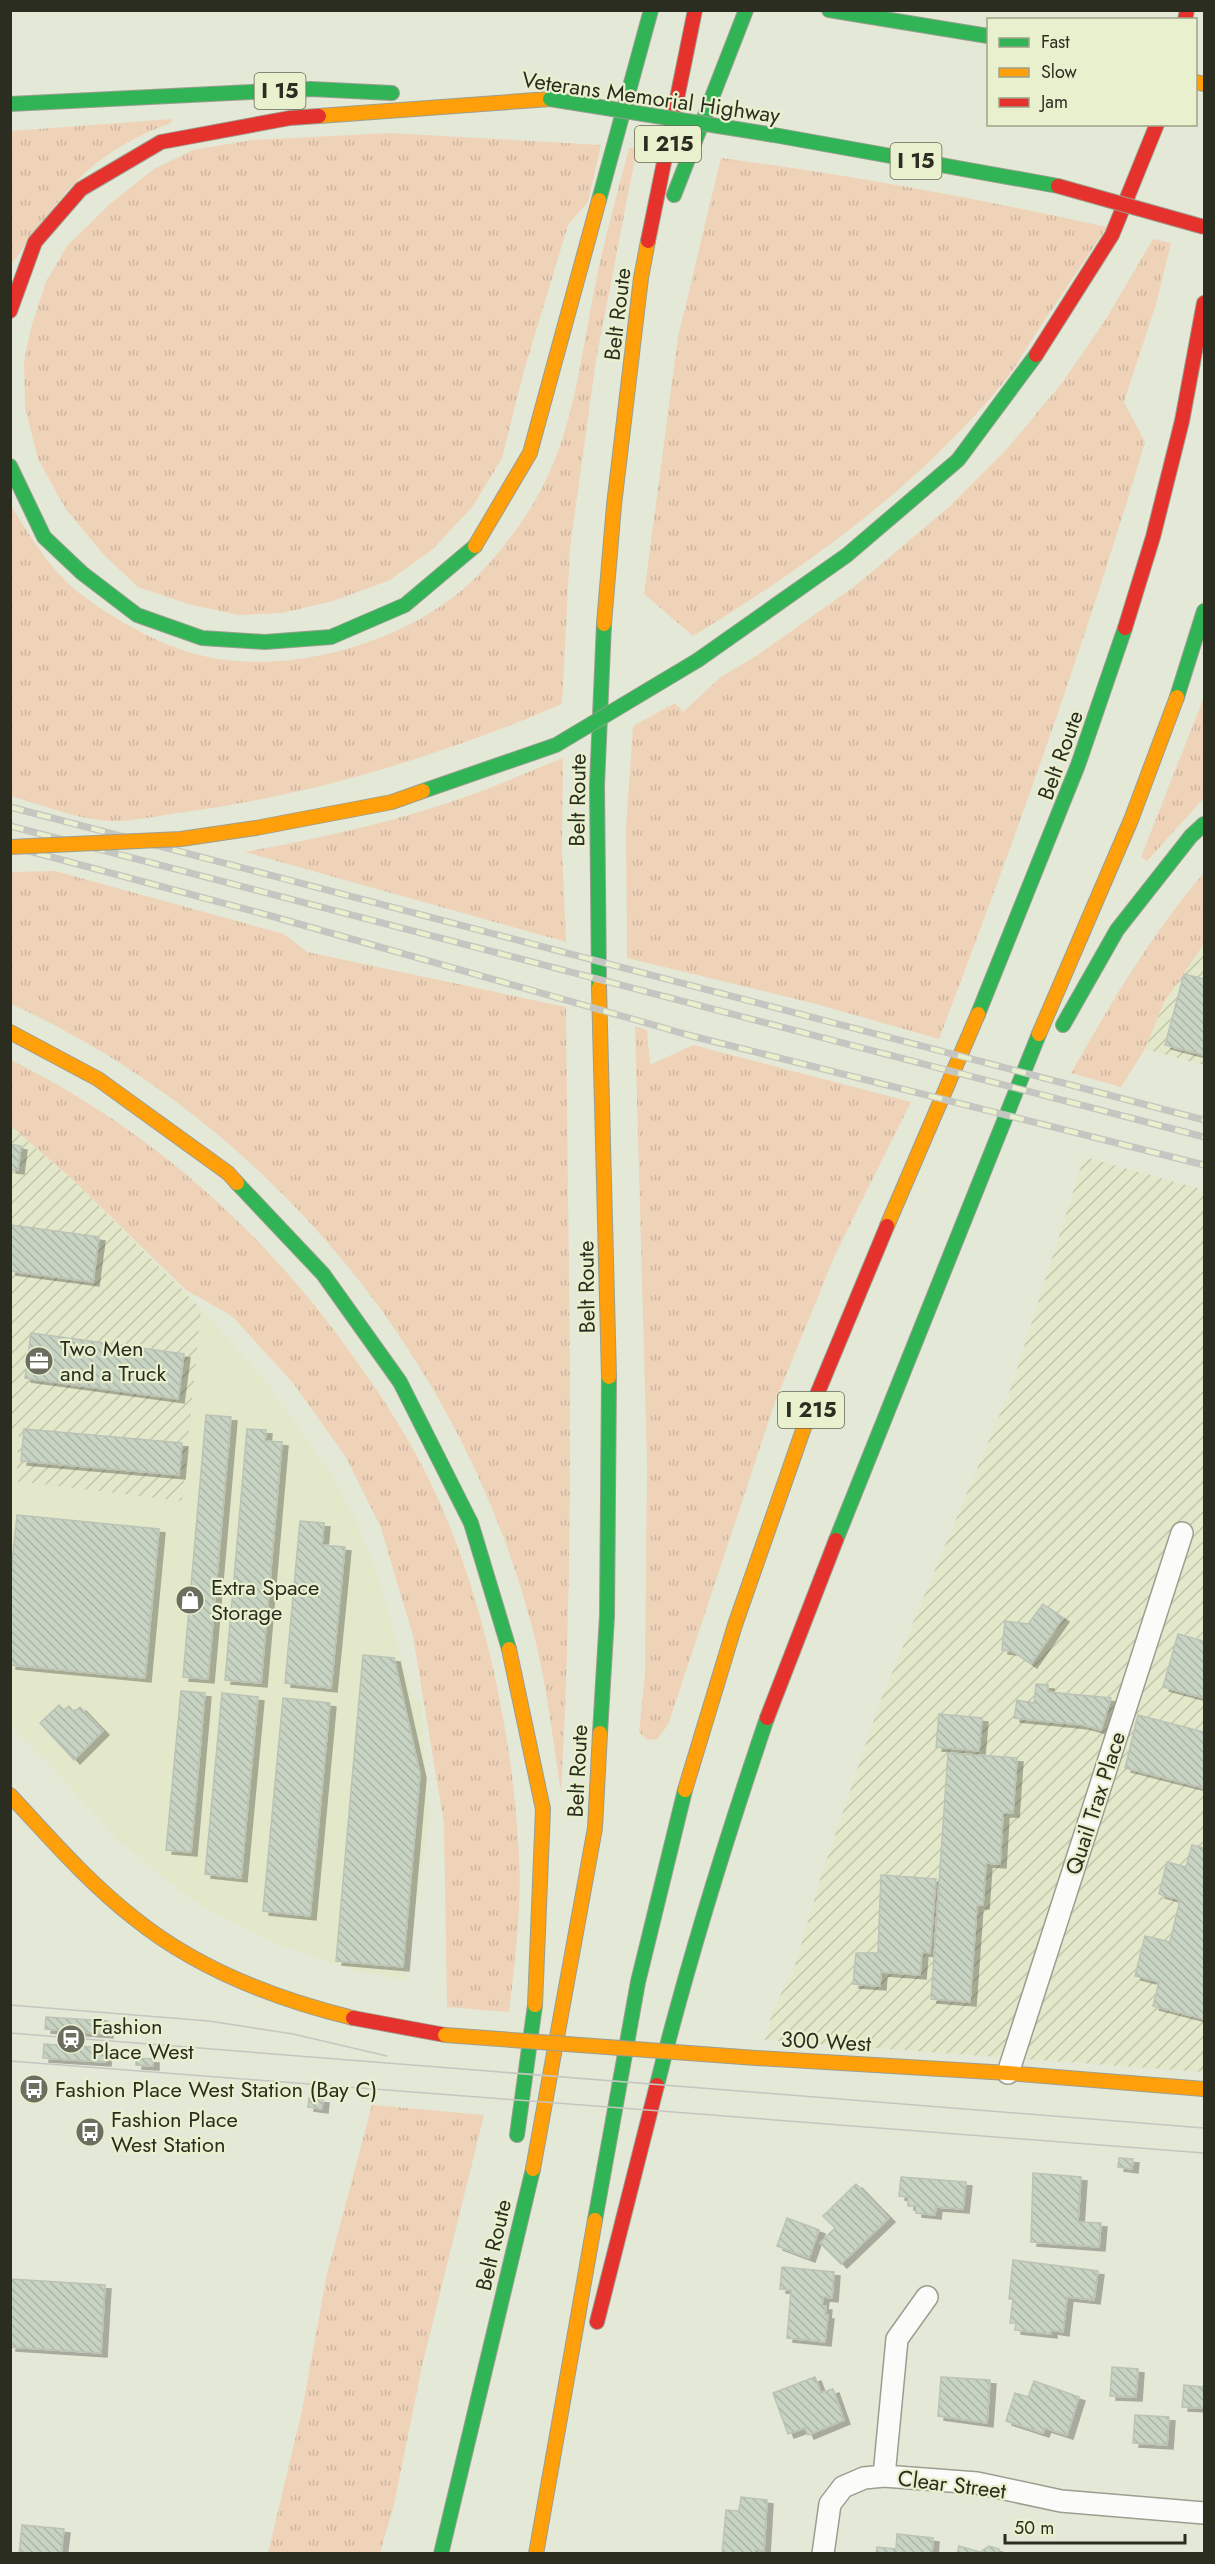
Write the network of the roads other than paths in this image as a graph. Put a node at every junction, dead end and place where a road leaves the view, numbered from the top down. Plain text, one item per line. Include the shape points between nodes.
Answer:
1 (651, 10) edge
2 (695, 10) edge
3 (746, 10) edge
4 (830, 10) edge
5 (987, 36) edge
6 (550, 99) junction
7 (10, 104) edge
8 (1156, 126) edge
9 (1204, 227) edge
10 (641, 278) junction
11 (1204, 303) edge
12 (10, 311) edge
13 (10, 466) edge
14 (1204, 610) edge
15 (1204, 824) edge
16 (10, 847) edge
17 (10, 1032) edge
18 (1057, 1037) dead end
19 (1037, 1079) dead end
20 (945, 1270) junction
21 (1182, 1533) dead end
22 (10, 1795) edge
23 (1008, 2073) junction
24 (1204, 2089) edge
25 (515, 2154) dead end
26 (505, 2225) dead end
27 (927, 2296) dead end
28 (594, 2335) dead end
29 (483, 2378) junction
30 (577, 2404) dead end
31 (884, 2476) junction
32 (1204, 2513) edge
33 (441, 2553) edge
34 (537, 2553) edge
35 (824, 2553) edge

1 - 13 main road via 530,453 473,549 405,605 331,637 265,642 202,638 137,615 82,573 44,537
2 - 10 main road, Belt Route / I 215
3 - 10 main road
4 - 5 main road
6 - 7 main road, Veterans Memorial Highway / I 15 via 311,89
6 - 9 main road, Veterans Memorial Highway / I 15, bridge via 1058,186
6 - 12 main road via 290,118 161,142 81,189 35,242
8 - 16 main road, bridge via 1112,235 1050,336 958,460 847,555 698,660 556,745 392,802 181,839
10 - 29 main road, Belt Route / I 215 via 614,505 603,633 597,785 610,1421 607,1616 595,1828 531,2179
11 - 34 main road, Belt Route / I 215 via 1196,358 1156,526 1108,684 1054,834 812,1407 747,1587 714,1693 638,1980
14 - 20 main road via 1175,704 1131,820 1051,1003
15 - 18 main road via 1117,930
17 - 25 main road via 98,1079 228,1173 323,1274 400,1382 471,1523 512,1659 543,1809 536,2001
19 - 20 main road
20 - 28 main road via 782,1675 734,1818 684,1978
21 - 23 street, Quail Trax Place
22 - 23 main road, 300 West, bridge via 111,1899 155,1934 226,1975 330,2014 445,2036
23 - 24 main road, 300 West
26 - 29 main road
27 - 31 street via 897,2339
29 - 33 main road, Belt Route / I 215
30 - 34 main road
31 - 32 street, Clear Street via 977,2483 1061,2502
31 - 35 street, Clear Street via 864,2478 843,2487 830,2504

